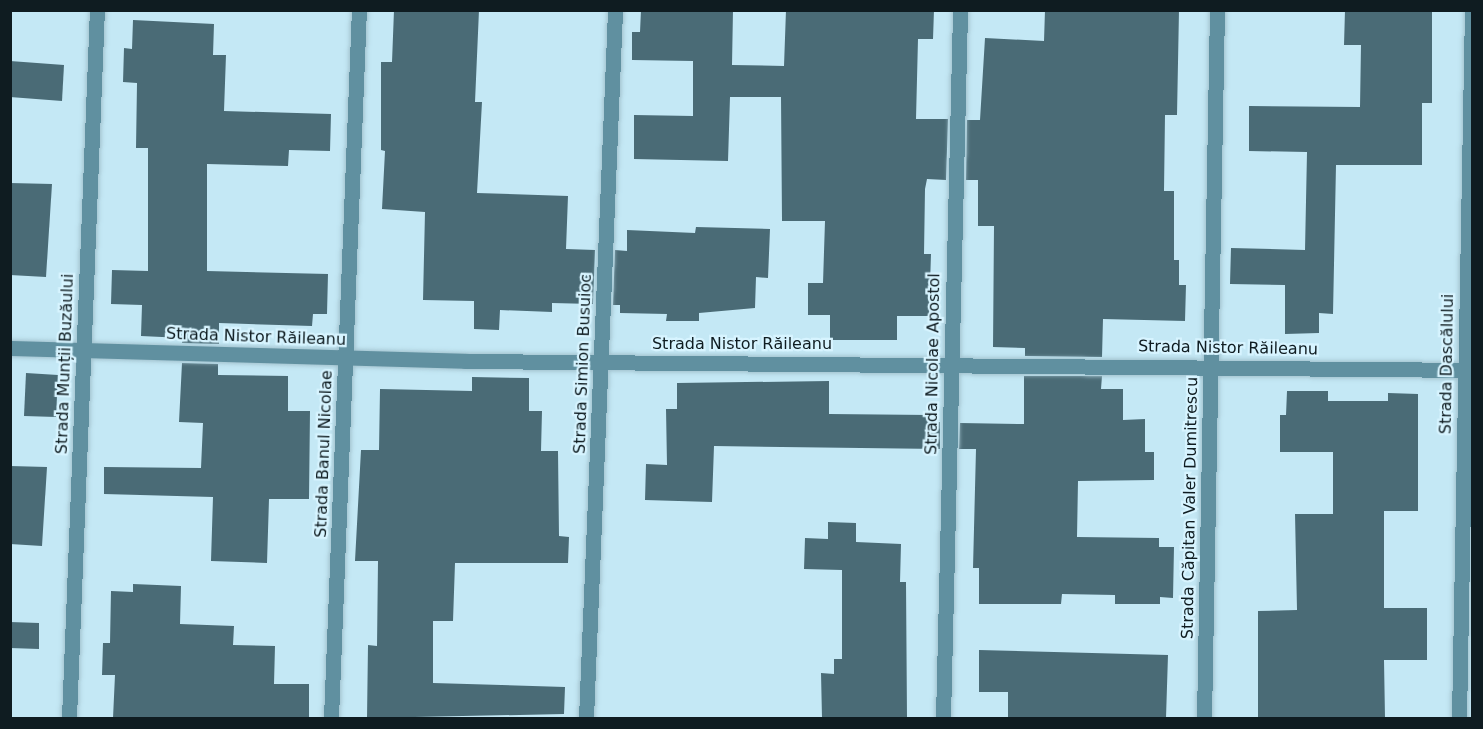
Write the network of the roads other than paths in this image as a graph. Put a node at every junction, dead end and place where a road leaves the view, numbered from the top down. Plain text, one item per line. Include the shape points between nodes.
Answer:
1 (97, 10) edge
2 (359, 10) edge
3 (615, 10) edge
4 (960, 10) edge
5 (1217, 10) edge
6 (1472, 10) edge
7 (10, 348) edge
8 (83, 349) junction
9 (346, 359) junction
10 (601, 361) junction
11 (951, 363) junction
12 (1210, 365) junction
13 (1468, 370) edge
14 (69, 718) edge
15 (331, 718) edge
16 (586, 718) edge
17 (943, 718) edge
18 (1204, 718) edge
19 (1459, 718) edge

1 - 8 street, Strada Munții Buzăului
2 - 9 street, Strada Banul Nicolae
3 - 10 street, Strada Simion Busuioc
4 - 11 street, Strada Nicolae Apostol
5 - 12 street, Strada Căpitan Valer Dumitrescu
6 - 13 street, Strada Dascălului
7 - 8 street, Strada Nistor Răileanu
8 - 9 street, Strada Nistor Răileanu
8 - 14 street, Strada Munții Buzăului
9 - 10 street, Strada Nistor Răileanu
9 - 15 street, Strada Banul Nicolae
10 - 11 street, Strada Nistor Răileanu
10 - 16 street, Strada Simion Busuioc
11 - 12 street, Strada Nistor Răileanu
11 - 17 street, Strada Nicolae Apostol
12 - 13 street, Strada Nistor Răileanu
12 - 18 street, Strada Căpitan Valer Dumitrescu
13 - 19 street, Strada Dascălului

